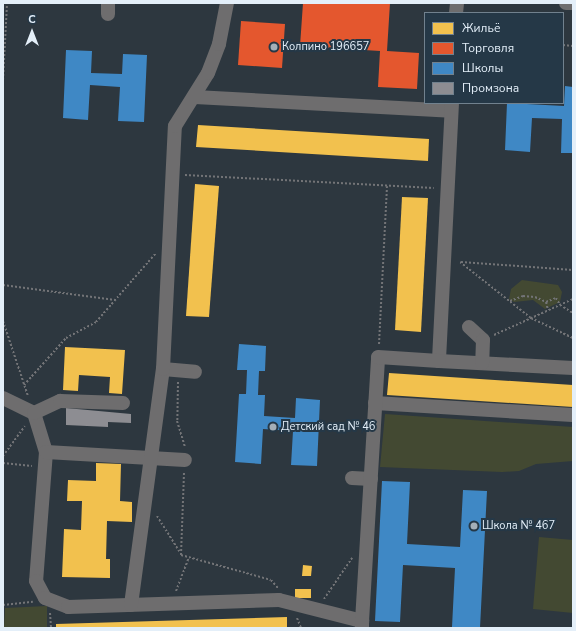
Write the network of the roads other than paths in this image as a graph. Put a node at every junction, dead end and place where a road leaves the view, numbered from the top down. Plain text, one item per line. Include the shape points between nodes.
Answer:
1 (227, 3) edge
2 (566, 3) edge
3 (573, 3) edge
4 (195, 97) junction
5 (452, 107) edge
6 (468, 327) dead end
7 (439, 361) junction
8 (482, 363) junction
9 (573, 368) edge
10 (163, 369) junction
11 (195, 372) dead end
12 (3, 398) edge
13 (123, 403) dead end
14 (375, 403) junction
15 (34, 413) junction
16 (573, 415) edge
17 (46, 452) junction
18 (150, 458) junction
19 (185, 460) road end
20 (352, 478) dead end
21 (370, 480) junction
22 (131, 605) junction
23 (362, 624) edge

1 - 4 lane via 219,44
2 - 3 lane
4 - 5 lane
4 - 10 lane via 175,126
5 - 7 lane
6 - 8 lane via 483,340
7 - 8 lane
7 - 14 lane via 378,357
8 - 9 lane
10 - 11 lane
10 - 18 lane
12 - 15 lane
13 - 15 lane via 60,401
14 - 16 lane
14 - 21 lane
15 - 17 lane
17 - 18 lane
17 - 22 lane via 36,581 45,598 68,607
18 - 19 lane
18 - 22 lane
20 - 21 lane
21 - 23 lane
22 - 23 lane via 279,600

